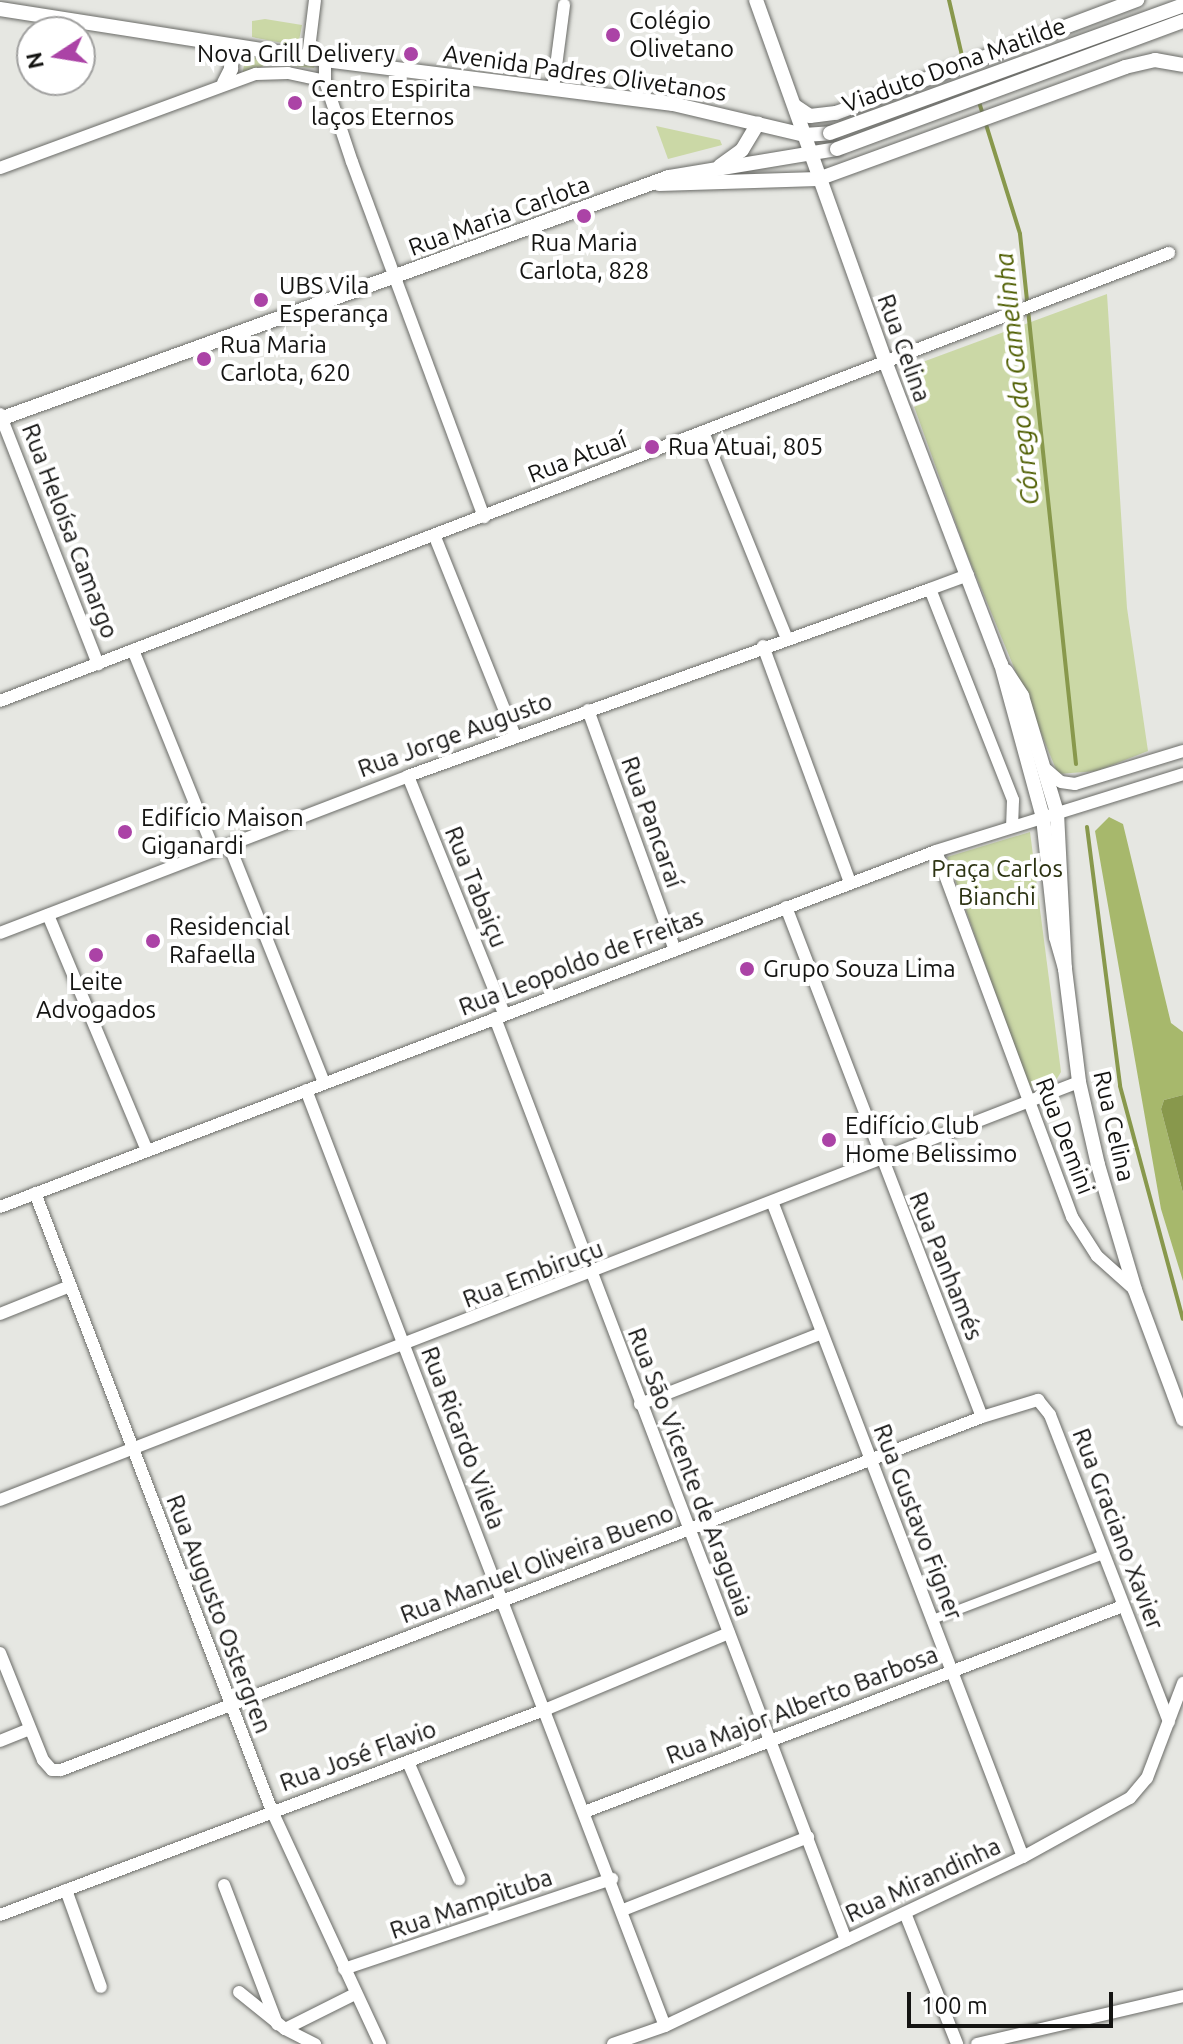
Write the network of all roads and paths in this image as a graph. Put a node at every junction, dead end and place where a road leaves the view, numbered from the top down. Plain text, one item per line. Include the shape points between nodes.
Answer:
1 (315, 0) edge
2 (756, 0) edge
3 (1137, 0) edge
4 (564, 5) dead end
5 (1183, 5) edge
6 (0, 9) edge
7 (1183, 21) edge
8 (1075, 25) junction
9 (232, 46) junction
10 (308, 57) junction
11 (325, 60) junction
12 (1183, 65) edge
13 (1094, 78) junction
14 (325, 81) junction
15 (224, 83) junction
16 (553, 89) junction
17 (795, 106) junction
18 (758, 123) junction
19 (830, 133) joint
20 (804, 135) junction
21 (837, 149) joint
22 (812, 155) junction
23 (718, 167) junction
24 (0, 168) edge
25 (818, 179) junction
26 (651, 184) junction
27 (1169, 253) dead end
28 (394, 277) junction
29 (885, 361) junction
30 (1, 417) edge
31 (703, 432) junction
32 (484, 517) junction
33 (435, 537) junction
34 (968, 575) junction
35 (930, 589) junction
36 (787, 639) junction
37 (763, 646) junction
38 (133, 650) junction
39 (98, 664) junction
40 (1001, 664) junction
41 (0, 701) edge
42 (588, 710) junction
43 (515, 736) junction
44 (1183, 751) edge
45 (1047, 770) junction
46 (1183, 774) edge
47 (408, 776) junction
48 (1050, 815) junction
49 (1012, 826) junction
50 (229, 845) junction
51 (214, 850) junction
52 (936, 851) junction
53 (850, 883) junction
54 (786, 907) junction
55 (48, 915) junction
56 (0, 933) edge
57 (675, 950) junction
58 (499, 1016) junction
59 (1079, 1082) junction
60 (324, 1083) junction
61 (306, 1090) junction
62 (1028, 1103) junction
63 (147, 1150) junction
64 (881, 1161) junction
65 (35, 1193) junction
66 (773, 1204) junction
67 (0, 1207) edge
68 (591, 1275) junction
69 (70, 1286) junction
70 (1135, 1290) junction
71 (0, 1314) edge
72 (822, 1333) junction
73 (404, 1347) junction
74 (1038, 1400) joint
75 (640, 1404) junction
76 (982, 1417) junction
77 (1183, 1419) edge
78 (131, 1449) junction
79 (871, 1460) junction
80 (0, 1500) edge
81 (688, 1530) junction
82 (1103, 1554) junction
83 (503, 1600) junction
84 (1123, 1606) junction
85 (932, 1619) junction
86 (729, 1633) junction
87 (0, 1653) edge
88 (952, 1670) junction
89 (1183, 1683) edge
90 (230, 1706) junction
91 (547, 1709) junction
92 (1169, 1722) junction
93 (29, 1729) junction
94 (771, 1740) junction
95 (0, 1741) edge
96 (408, 1762) junction
97 (272, 1811) junction
98 (587, 1811) junction
99 (808, 1837) junction
100 (1023, 1857) junction
101 (459, 1879) dead end
102 (612, 1879) junction
103 (224, 1885) dead end
104 (66, 1890) junction
105 (623, 1910) junction
106 (905, 1913) junction
107 (0, 1915) edge
108 (846, 1940) junction
109 (344, 1969) junction
110 (101, 1987) dead end
111 (239, 1992) dead end
112 (355, 1994) junction
113 (1183, 1996) edge
114 (281, 2026) junction
115 (665, 2026) junction
116 (314, 2044) edge
117 (380, 2044) edge
118 (613, 2044) edge
119 (957, 2044) edge
120 (977, 2044) edge

1 - 10 street
2 - 17 street, Rua Celina
3 - 8 street
4 - 16 street
5 - 19 street, Viaduto Dona Matilde, bridge
6 - 9 street, Avenida Padres Olivetanos
7 - 21 street, Viaduto Dona Matilde, bridge
8 - 13 street via 1095,48
8 - 17 street via 836,113 810,116
9 - 10 street, Avenida Padres Olivetanos
9 - 15 street
10 - 11 street, Avenida Padres Olivetanos
11 - 14 street
11 - 16 street, Avenida Padres Olivetanos
12 - 13 street, Rua Maria Carlota via 1155,60
13 - 25 street, Rua Maria Carlota
14 - 15 street via 273,72
14 - 28 street
15 - 24 street
16 - 18 street, Avenida Padres Olivetanos via 673,104
17 - 20 street, Rua Celina
18 - 20 street, Avenida Padres Olivetanos
18 - 23 street via 742,150
19 - 20 street, Avenida Padres Olivetanos
20 - 22 street, Rua Celina
21 - 22 street, Rua Maria Carlota
22 - 23 street, Rua Maria Carlota
22 - 25 street, Rua Celina
23 - 26 street, Rua Maria Carlota
25 - 26 street, Rua Maria Carlota
25 - 29 street, Rua Celina
26 - 28 street, Rua Maria Carlota
27 - 29 street, Rua Atuaí
28 - 30 street, Rua Maria Carlota
28 - 32 street
29 - 31 street, Rua Atuaí
29 - 34 street, Rua Celina
30 - 39 street, Rua Heloísa Camargo
31 - 32 street, Rua Atuaí
31 - 36 street
32 - 33 street, Rua Atuaí
33 - 38 street, Rua Atuaí
33 - 43 street
34 - 35 street
34 - 40 street, Rua Celina
35 - 36 street, Rua Jorge Augusto
35 - 49 street via 1013,800
36 - 37 street, Rua Jorge Augusto
37 - 42 street, Rua Jorge Augusto
37 - 53 street
38 - 39 street, Rua Atuaí
38 - 51 street
39 - 41 street, Rua Atuaí
40 - 45 street, Rua Celina via 1022,696
40 - 48 street, Rua Celina
42 - 43 street, Rua Jorge Augusto
42 - 57 street, Rua Pancaraí
43 - 47 street, Rua Jorge Augusto
44 - 45 street via 1075,784 1061,782
45 - 48 street, Rua Celina
46 - 48 street, Rua Leopoldo de Freitas
47 - 50 street, Rua Jorge Augusto
47 - 58 street, Rua Tabaiçu
48 - 49 street, Rua Leopoldo de Freitas
48 - 59 street, Rua Celina
49 - 52 street, Rua Leopoldo de Freitas
50 - 51 street, Rua Jorge Augusto
50 - 60 street
51 - 55 street, Rua Jorge Augusto
52 - 53 street, Rua Leopoldo de Freitas
52 - 62 street, Rua Demini
53 - 54 street, Rua Leopoldo de Freitas
54 - 57 street, Rua Leopoldo de Freitas
54 - 64 street, Rua Panhamés
55 - 56 street, Rua Jorge Augusto
55 - 63 street
57 - 58 street, Rua Leopoldo de Freitas
58 - 60 street, Rua Leopoldo de Freitas
58 - 68 street, Rua São Vicente de Araguaia
59 - 62 street, Rua Embiruçu
59 - 70 street, Rua Celina
60 - 61 street, Rua Leopoldo de Freitas
61 - 63 street, Rua Leopoldo de Freitas
61 - 73 street, Rua Ricardo Vilela
62 - 64 street, Rua Embiruçu
62 - 70 street, Rua Demini via 1084,1239
63 - 65 street, Rua Leopoldo de Freitas
64 - 66 street, Rua Embiruçu
64 - 76 street, Rua Panhamés
65 - 67 street, Rua Leopoldo de Freitas
65 - 69 street, Rua Augusto Ostergren
66 - 68 street, Rua Embiruçu
66 - 72 street, Rua Gustavo Figner
68 - 73 street, Rua Embiruçu
68 - 75 street, Rua São Vicente de Araguaia
69 - 71 street
69 - 78 street, Rua Augusto Ostergren
70 - 77 street, Rua Demini
72 - 75 street
72 - 79 street, Rua Gustavo Figner
73 - 78 street, Rua Embiruçu
73 - 83 street, Rua Ricardo Vilela
74 - 76 street, Rua Manuel Oliveira Bueno
74 - 82 street, Rua Graciano Xavier via 1050,1415
75 - 81 street, Rua São Vicente de Araguaia
76 - 79 street, Rua Manuel Oliveira Bueno
78 - 80 street, Rua Embiruçu
78 - 90 street, Rua Augusto Ostergren
79 - 81 street, Rua Manuel Oliveira Bueno
79 - 85 street, Rua Gustavo Figner
81 - 83 street, Rua Manuel Oliveira Bueno
81 - 86 street, Rua São Vicente de Araguaia
82 - 84 street, Rua Graciano Xavier
82 - 85 street
83 - 90 street, Rua Manuel Oliveira Bueno
83 - 91 street, Rua Ricardo Vilela
84 - 88 street, Rua Major Alberto Barbosa
84 - 92 street, Rua Graciano Xavier
85 - 88 street, Rua Gustavo Figner
86 - 91 street, Rua José Flavio
86 - 94 street, Rua São Vicente de Araguaia
87 - 93 street
88 - 94 street, Rua Major Alberto Barbosa
88 - 100 street, Rua Gustavo Figner
89 - 92 street, Rua Mirandinha
90 - 93 street, Rua Manuel Oliveira Bueno via 52,1770
90 - 97 street, Rua Augusto Ostergren
91 - 96 street, Rua José Flavio
91 - 98 street, Rua Ricardo Vilela
92 - 100 street, Rua Mirandinha via 1139,1789
93 - 95 street
94 - 98 street, Rua Major Alberto Barbosa
94 - 99 street, Rua São Vicente de Araguaia
96 - 97 street, Rua José Flavio
96 - 101 street
97 - 104 street, Rua José Flavio
97 - 109 street, Rua Augusto Ostergren
98 - 102 street, Rua Ricardo Vilela
99 - 105 street
99 - 108 street, Rua São Vicente de Araguaia
100 - 106 street, Rua Mirandinha
102 - 105 street, Rua Ricardo Vilela
102 - 109 street, Rua Mampituba
103 - 114 street
104 - 107 street, Rua José Flavio
104 - 110 street
105 - 115 street, Rua Ricardo Vilela
106 - 108 street, Rua Mirandinha
106 - 119 street
108 - 115 street, Rua Mirandinha
109 - 112 street, Rua Augusto Ostergren
111 - 114 street
112 - 114 street
112 - 117 street, Rua Augusto Ostergren
113 - 120 street
114 - 116 street
115 - 118 street, Rua Mirandinha

